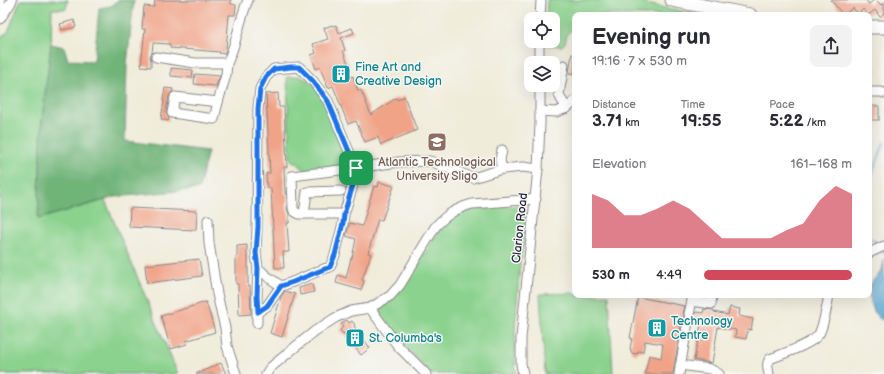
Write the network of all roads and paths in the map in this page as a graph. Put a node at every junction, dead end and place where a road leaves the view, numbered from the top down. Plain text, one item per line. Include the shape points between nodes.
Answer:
1 (0, 0) edge
2 (12, 0) edge
3 (248, 0) edge
4 (540, 0) edge
5 (672, 0) edge
6 (540, 12) edge
7 (734, 12) edge
8 (1, 17) edge
9 (872, 27) edge
10 (884, 27) edge
11 (156, 57) dead end
12 (227, 63) junction
13 (564, 66) dead end
14 (540, 92) edge
15 (872, 92) edge
16 (884, 93) edge
17 (218, 102) junction
18 (572, 104) edge
19 (567, 108) junction
20 (540, 111) junction
21 (502, 150) dead end
22 (356, 168) junction
23 (538, 168) junction
24 (502, 169) junction
25 (341, 191) dead end
26 (536, 199) junction
27 (304, 214) junction
28 (344, 214) junction
29 (208, 220) dead end
30 (884, 246) edge
31 (872, 252) edge
32 (258, 268) junction
33 (281, 286) junction
34 (692, 298) edge
35 (828, 298) edge
36 (711, 303) dead end
37 (370, 308) junction
38 (258, 312) junction
39 (257, 323) dead end
40 (679, 370) edge
41 (236, 374) edge
42 (266, 374) edge
43 (426, 374) edge
44 (523, 374) edge
45 (719, 374) edge
46 (766, 374) edge
47 (769, 374) edge

1 - 8 street
2 - 8 street
3 - 12 street
4 - 6 street
5 - 7 highway
9 - 10 highway
11 - 12 street via 195,63
12 - 17 street
13 - 19 street via 559,94
14 - 20 street, Clarion Road
15 - 16 street
17 - 17 street via 214,119 172,113 175,97
18 - 19 street
19 - 20 street via 556,112
20 - 23 street, Clarion Road
21 - 24 street
22 - 24 street via 430,161 473,178
22 - 27 street via 292,176 293,208 299,214
22 - 28 street
22 - 32 street via 328,101 313,81 299,67 274,69 260,89 258,109
23 - 24 street
23 - 26 street, Clarion Road
25 - 27 street via 307,192
26 - 37 street via 472,204 453,211 435,227 400,285 390,296
26 - 44 street, Clarion Road via 521,338
27 - 28 street
28 - 33 street via 330,267
29 - 41 street via 217,294 227,346
30 - 31 street
32 - 33 street
32 - 38 street
33 - 38 street via 267,306
34 - 36 street
34 - 40 street
35 - 47 street via 818,335 809,343 770,359
37 - 42 street via 351,311 315,331
37 - 43 street via 398,346
38 - 39 street
40 - 45 street via 710,370
46 - 47 street

